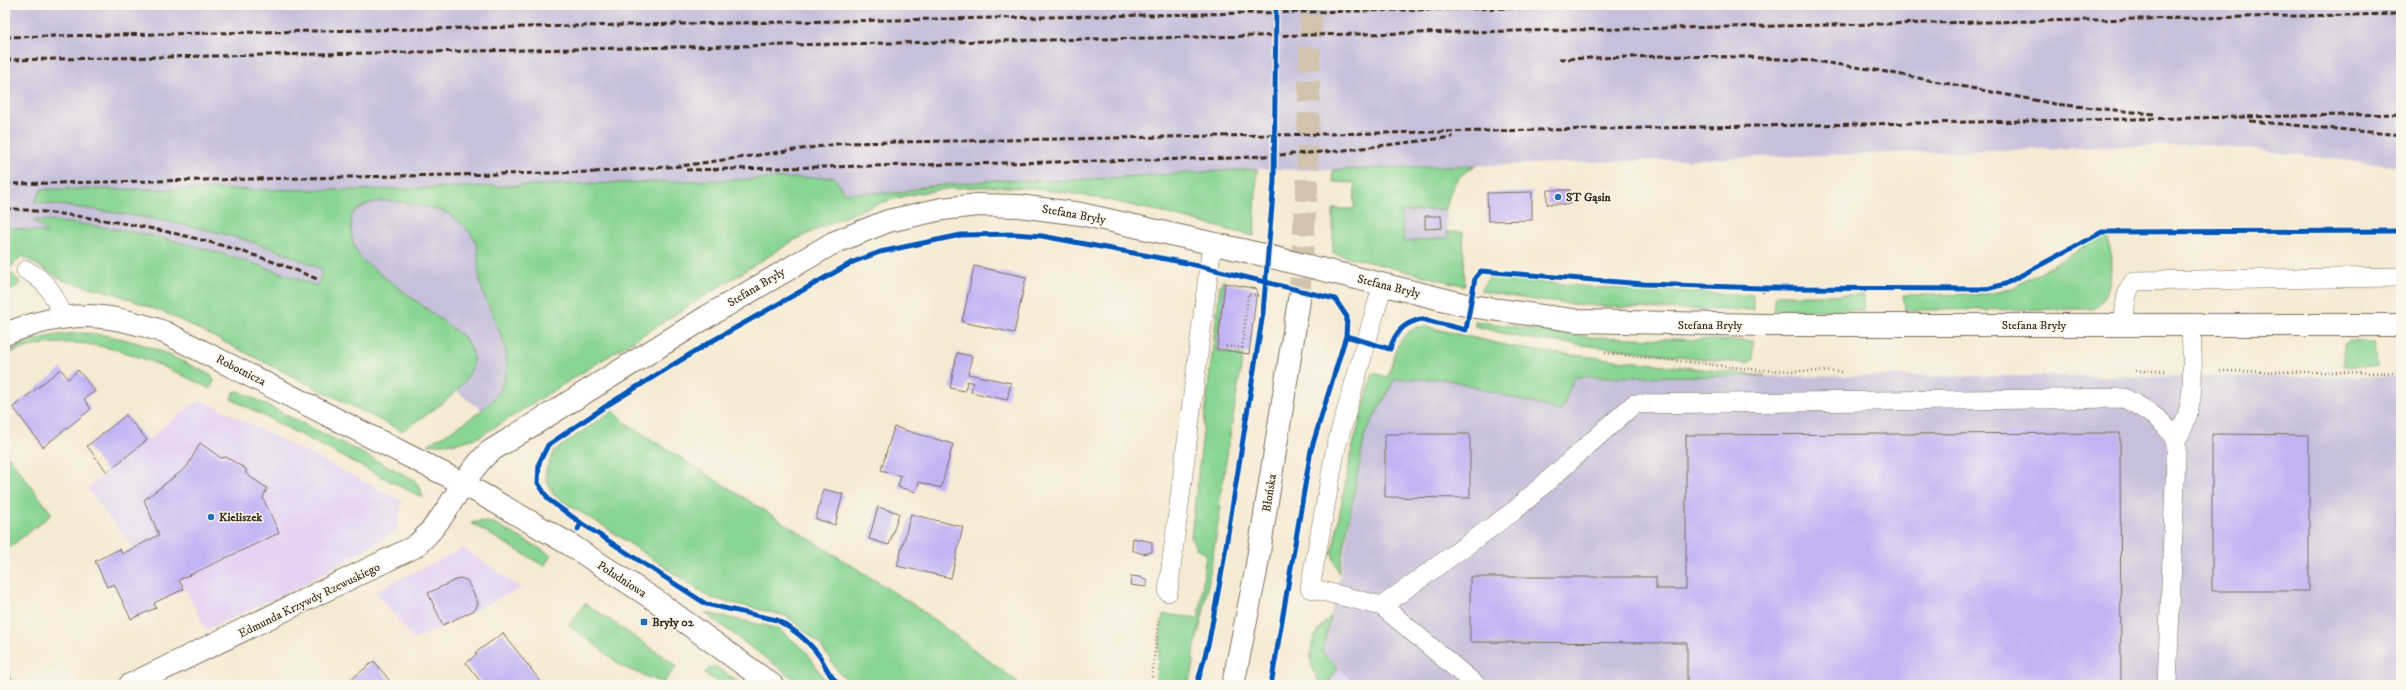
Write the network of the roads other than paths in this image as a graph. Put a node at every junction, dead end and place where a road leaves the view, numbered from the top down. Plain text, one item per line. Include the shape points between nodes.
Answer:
1 (1212, 244) junction
2 (26, 270) dead end
3 (2401, 277) edge
4 (1383, 284) junction
5 (1299, 300) tunnel mouth
6 (63, 316) junction
7 (2124, 325) junction
8 (2191, 325) junction
9 (2401, 325) edge
10 (5, 334) edge
11 (2175, 441) junction
12 (464, 484) junction
13 (1168, 592) road end
14 (1382, 606) junction
15 (130, 685) edge
16 (772, 685) edge
17 (1233, 685) edge
18 (1476, 685) edge
19 (2167, 685) edge

1 - 4 street, Stefana Bryły
1 - 12 street, Stefana Bryły via 1081,214 1019,206 978,205 942,209 888,221 815,252 495,448 484,457
1 - 13 lane
2 - 6 lane via 40,278 52,291
3 - 7 lane via 2134,281 2126,296
4 - 7 street, Stefana Bryły via 1470,306 1579,321 1701,325
4 - 14 lane via 1336,447 1310,588
5 - 17 street, Błońska via 1255,578
6 - 10 street, Robotnicza
6 - 12 street, Robotnicza via 114,317 164,332
7 - 8 street, Stefana Bryły
8 - 9 street, Stefana Bryły
8 - 11 lane via 2192,371 2189,416 2185,428
11 - 14 lane via 2144,408 2124,398 1634,404 1514,510
11 - 19 lane
12 - 15 street, Edmunda Krzywdy Rzewuskiego via 431,532 414,547
12 - 16 street, Południowa via 597,562 714,641
14 - 18 lane

